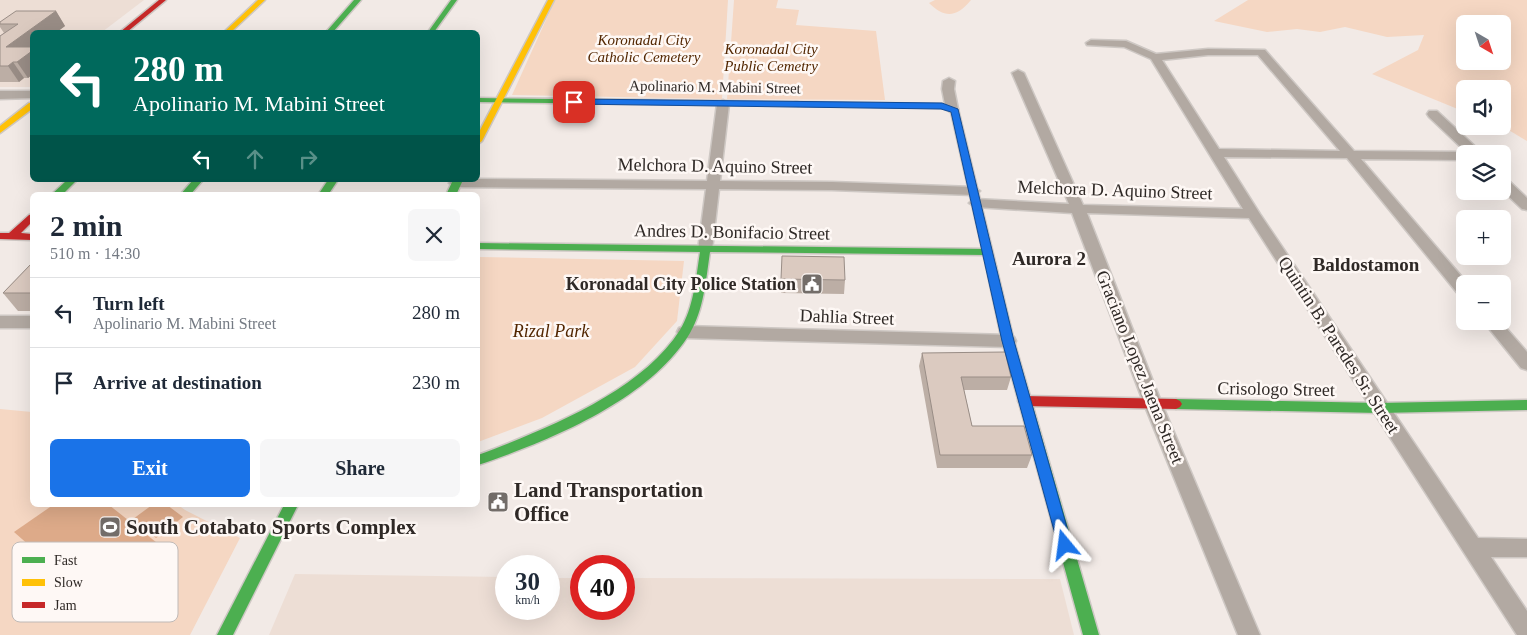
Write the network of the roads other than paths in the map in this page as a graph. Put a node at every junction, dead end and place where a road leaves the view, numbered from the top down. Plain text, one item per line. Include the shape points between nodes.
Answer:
1 (163, 0) edge
2 (262, 0) edge
3 (358, 0) edge
4 (454, 0) edge
5 (551, 0) edge
6 (126, 30) edge
7 (229, 30) edge
8 (331, 30) edge
9 (432, 30) edge
10 (1091, 43) dead end
11 (1155, 56) junction
12 (1018, 73) dead end
13 (949, 81) dead end
14 (0, 95) edge
15 (30, 95) edge
16 (480, 100) edge
17 (498, 101) junction
18 (723, 104) junction
19 (30, 107) edge
20 (952, 109) junction
21 (1433, 114) dead end
22 (0, 130) edge
23 (480, 137) edge
24 (1466, 145) edge
25 (1215, 153) junction
26 (1350, 156) junction
27 (1456, 156) edge
28 (70, 182) edge
29 (196, 182) edge
30 (714, 184) junction
31 (455, 186) edge
32 (1511, 191) edge
33 (59, 192) edge
34 (188, 192) edge
35 (974, 197) junction
36 (1527, 206) edge
37 (1078, 209) junction
38 (1253, 214) junction
39 (30, 219) edge
40 (0, 236) edge
41 (12, 236) junction
42 (30, 237) edge
43 (480, 246) edge
44 (705, 250) junction
45 (986, 252) junction
46 (1456, 280) edge
47 (0, 322) edge
48 (30, 322) edge
49 (1499, 330) edge
50 (685, 332) junction
51 (1008, 341) junction
52 (1527, 364) edge
53 (1024, 401) junction
54 (1153, 404) junction
55 (1527, 405) edge
56 (1379, 408) junction
57 (480, 459) edge
58 (289, 507) edge
59 (1474, 547) junction
60 (1527, 548) edge
61 (1527, 630) edge
62 (225, 635) edge
63 (1091, 635) edge
64 (1249, 635) edge

1 - 6 main road
2 - 7 main road
3 - 8 main road
4 - 9 main road
5 - 17 main road
10 - 11 street via 1126,44
11 - 25 street, Quintin B. Paredes Sr. Street
11 - 26 street via 1261,52
12 - 37 street, Graciano Lopez Jaena Street
13 - 20 street
14 - 15 street
16 - 17 main road, Apolinario M. Mabini Street
17 - 18 main road, Apolinario M. Mabini Street
17 - 23 main road
18 - 20 main road, Apolinario M. Mabini Street via 942,106
18 - 30 street
19 - 22 main road
20 - 35 main road via 956,114
21 - 24 street
25 - 26 street
25 - 38 street, Quintin B. Paredes Sr. Street
26 - 27 street
26 - 46 street
28 - 33 main road
29 - 34 main road
30 - 31 street, Melchora D. Aquino Street
30 - 35 street, Melchora D. Aquino Street via 832,186
30 - 44 street
32 - 36 street
35 - 37 street, Melchora D. Aquino Street
35 - 45 main road
37 - 38 street, Melchora D. Aquino Street
37 - 54 street, Graciano Lopez Jaena Street
38 - 56 street, Quintin B. Paredes Sr. Street
39 - 41 main road
40 - 41 main road
41 - 42 main road
43 - 44 main road, Andres D. Bonifacio Street
44 - 45 main road, Andres D. Bonifacio Street
44 - 50 main road via 696,301
45 - 51 main road
47 - 48 street
49 - 52 street
50 - 51 street, Dahlia Street
50 - 57 main road via 656,365 610,400 566,423
51 - 53 main road
53 - 54 main road, Crisologo Street
53 - 63 main road
54 - 56 main road, Crisologo Street
54 - 64 street, Graciano Lopez Jaena Street
55 - 56 main road, Crisologo Street
56 - 59 street, Quintin B. Paredes Sr. Street
58 - 62 main road
59 - 60 street
59 - 61 street, Quintin B. Paredes Sr. Street

